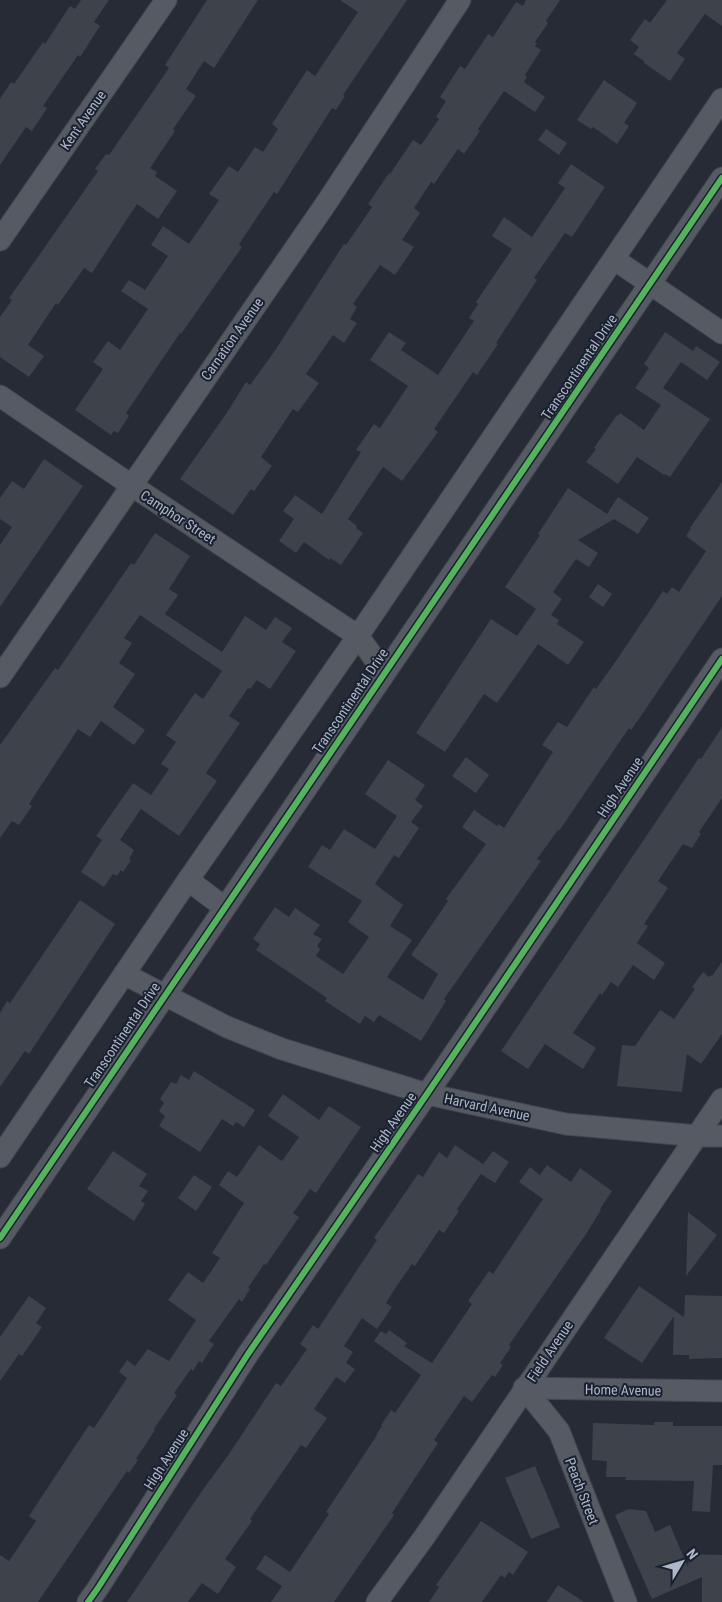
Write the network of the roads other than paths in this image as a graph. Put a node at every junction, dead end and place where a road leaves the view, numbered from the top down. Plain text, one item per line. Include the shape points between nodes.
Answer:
1 (166, 0) edge
2 (460, 0) edge
3 (722, 99) edge
4 (722, 178) edge
5 (0, 240) edge
6 (614, 259) junction
7 (650, 285) junction
8 (722, 334) edge
9 (0, 396) edge
10 (130, 485) junction
11 (358, 636) junction
12 (722, 659) edge
13 (384, 672) junction
14 (0, 677) edge
15 (188, 880) junction
16 (224, 907) junction
17 (124, 974) junction
18 (165, 995) junction
19 (427, 1094) junction
20 (722, 1099) edge
21 (698, 1136) junction
22 (722, 1136) edge
23 (0, 1157) edge
24 (0, 1238) edge
25 (524, 1388) junction
26 (722, 1391) edge
27 (88, 1602) edge
28 (377, 1602) edge
29 (626, 1602) edge

1 - 5 street, Kent Avenue
2 - 10 street, Carnation Avenue via 327,202
3 - 6 street
4 - 7 street, Transcontinental Drive
6 - 7 street
6 - 11 street
7 - 8 street
7 - 13 street, Transcontinental Drive
9 - 10 street, Camphor Street
10 - 11 street, Camphor Street
10 - 14 street, Carnation Avenue
11 - 13 street
11 - 15 street
12 - 19 street, High Avenue
13 - 16 street, Transcontinental Drive
15 - 16 street
15 - 17 street
16 - 18 street, Transcontinental Drive
17 - 18 street, Harvard Avenue
17 - 23 street
18 - 19 street, Harvard Avenue via 226,1027 282,1049
18 - 24 street, Transcontinental Drive
19 - 21 street, Harvard Avenue via 566,1124
19 - 27 street, High Avenue via 248,1354
20 - 21 street, Field Avenue
21 - 22 street, Harvard Avenue
21 - 25 street, Field Avenue
25 - 26 street, Home Avenue
25 - 28 street, Field Avenue
25 - 29 street, Peach Street via 559,1431

